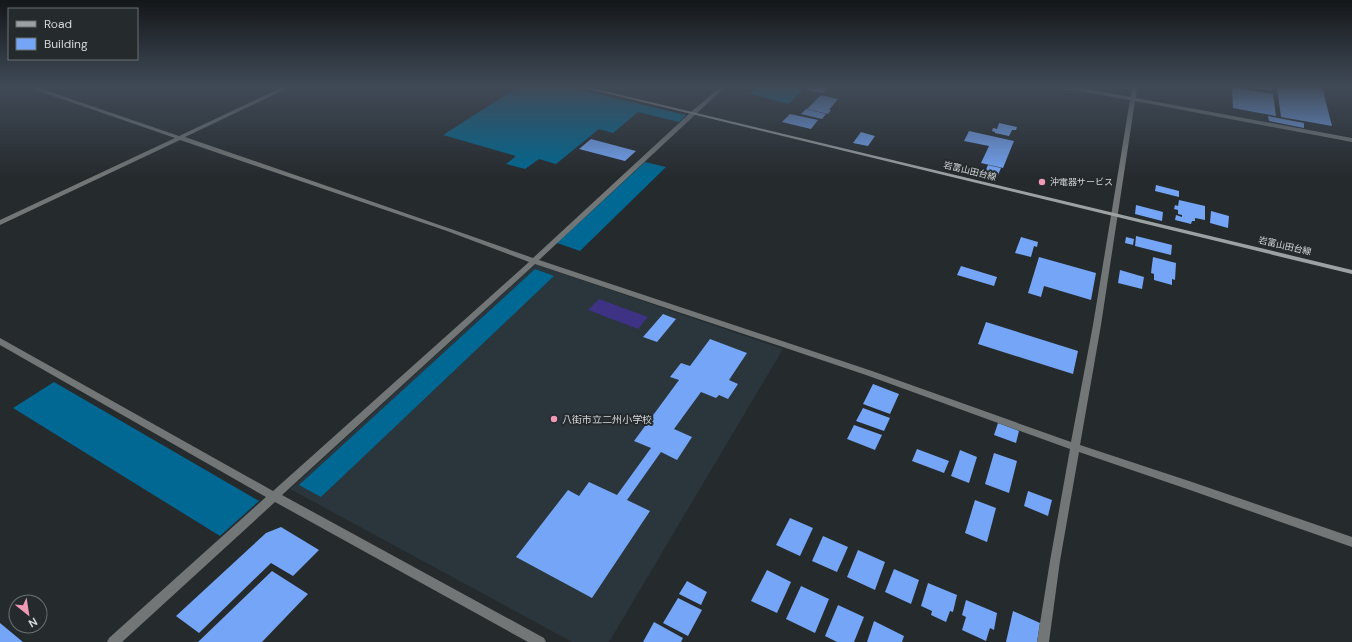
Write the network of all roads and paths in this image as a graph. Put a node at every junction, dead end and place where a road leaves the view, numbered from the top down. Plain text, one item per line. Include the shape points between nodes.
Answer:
1 (118, 117) edge
2 (223, 117) edge
3 (689, 117) edge
4 (709, 117) edge
5 (1130, 117) edge
6 (1229, 117) edge
7 (179, 138) junction
8 (1352, 140) edge
9 (1115, 215) junction
10 (0, 223) edge
11 (534, 261) junction
12 (1352, 272) edge
13 (0, 341) edge
14 (1075, 447) junction
15 (274, 496) junction
16 (1352, 542) edge
17 (114, 642) edge
18 (540, 642) edge
19 (1043, 642) edge

1 - 7 street
2 - 7 street
3 - 11 street
4 - 9 main road, 岩富山田台線
5 - 9 street
6 - 8 street
7 - 10 street
7 - 11 street
9 - 12 main road, 岩富山田台線
9 - 14 street
11 - 14 street via 869,373
11 - 15 street
13 - 15 street
14 - 16 street
14 - 19 street
15 - 17 street
15 - 18 street

